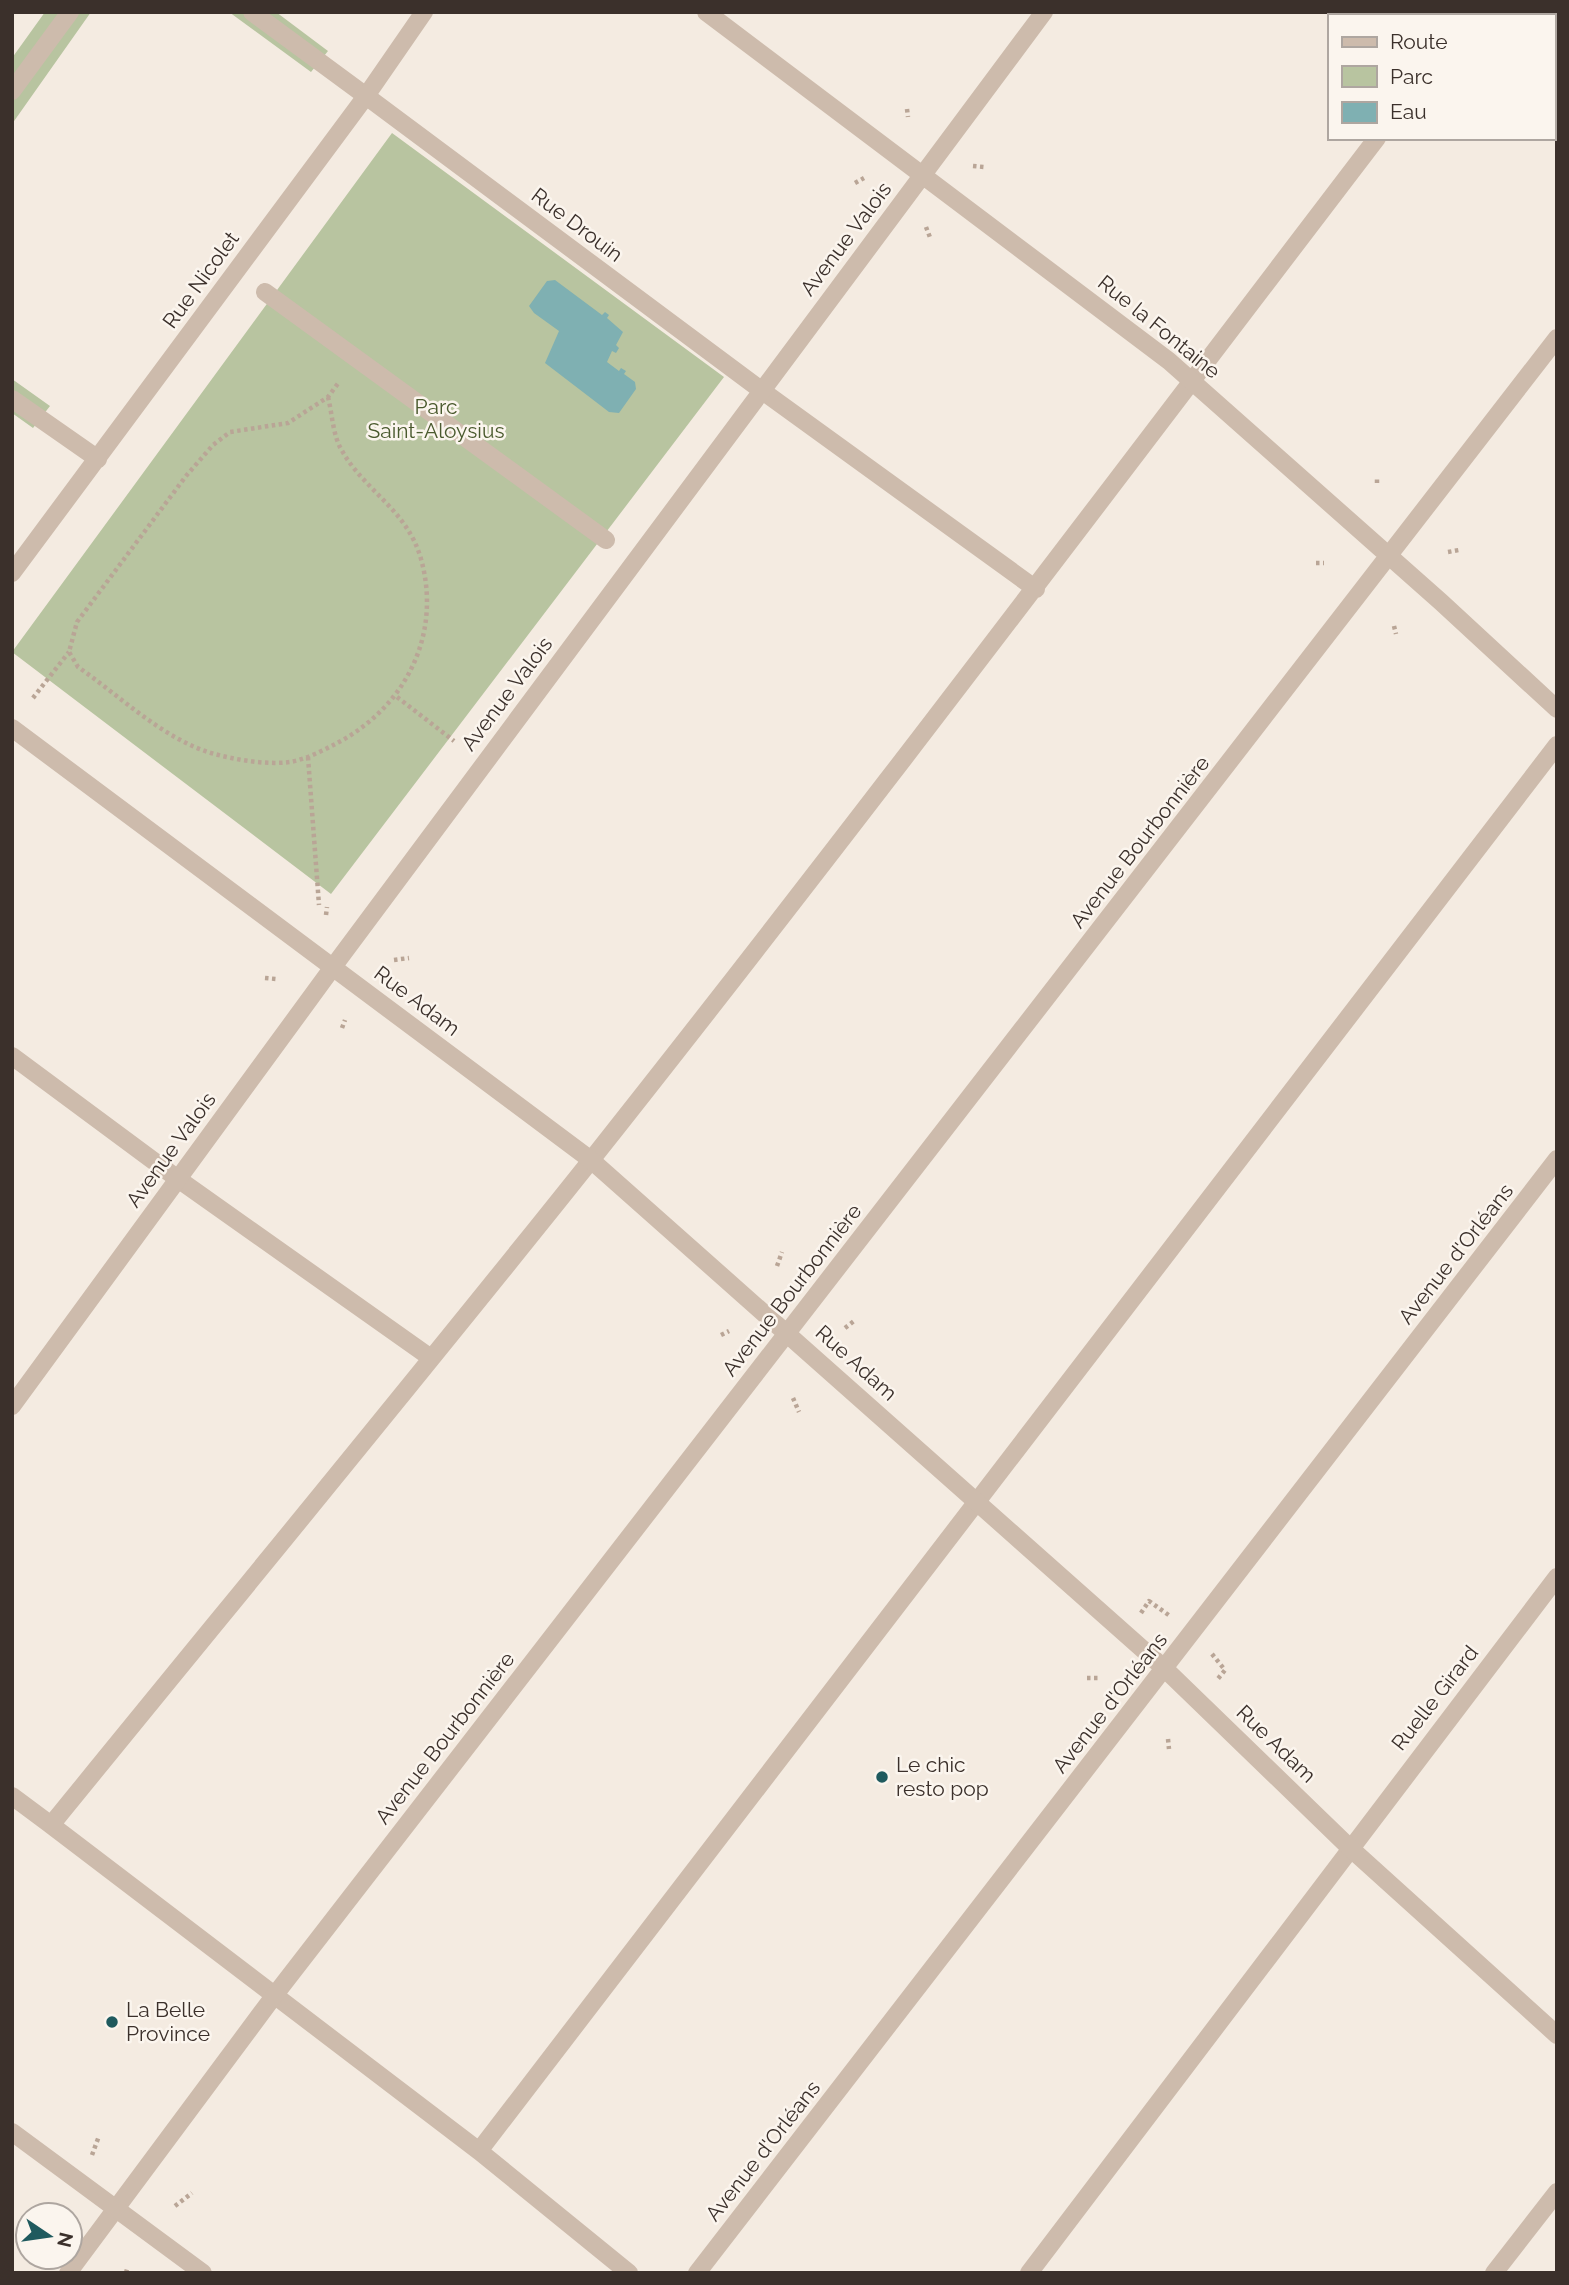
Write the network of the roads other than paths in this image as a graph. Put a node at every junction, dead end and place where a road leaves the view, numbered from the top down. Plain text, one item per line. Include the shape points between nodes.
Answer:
1 (71, 12) edge
2 (252, 12) edge
3 (424, 12) edge
4 (706, 12) edge
5 (1044, 12) edge
6 (12, 91) edge
7 (366, 96) junction
8 (1375, 140) edge
9 (924, 174) junction
10 (265, 292) dead end
11 (1557, 338) edge
12 (1191, 379) junction
13 (761, 390) junction
14 (12, 399) edge
15 (98, 459) junction
16 (606, 540) dead end
17 (1389, 557) junction
18 (12, 573) edge
19 (1035, 589) junction
20 (1557, 709) edge
21 (12, 728) edge
22 (1557, 745) edge
23 (333, 967) junction
24 (12, 1056) edge
25 (1557, 1159) edge
26 (591, 1160) junction
27 (178, 1179) junction
28 (788, 1333) junction
29 (431, 1358) junction
30 (12, 1406) edge
31 (977, 1501) junction
32 (1557, 1577) edge
33 (1166, 1669) junction
34 (12, 1796) edge
35 (51, 1825) junction
36 (1349, 1847) junction
37 (274, 1996) junction
38 (1557, 2035) edge
39 (12, 2132) edge
40 (479, 2151) junction
41 (1557, 2192) edge
42 (114, 2208) junction
43 (68, 2273) edge
44 (203, 2273) edge
45 (629, 2273) edge
46 (697, 2273) edge
47 (1029, 2273) edge
48 (1494, 2273) edge

1 - 6 street
2 - 7 street, Rue Drouin
3 - 7 street, Rue Nicolet
4 - 9 street, Rue la Fontaine
5 - 9 street, Avenue Valois
7 - 13 street, Rue Drouin
7 - 15 street, Rue Nicolet
8 - 12 street
9 - 12 street, Rue la Fontaine
9 - 13 street, Avenue Valois
10 - 16 street
11 - 17 street, Avenue Bourbonnière
12 - 17 street, Rue la Fontaine
12 - 19 street
13 - 19 street, Rue Drouin
13 - 23 street, Avenue Valois
14 - 15 street
15 - 18 street, Rue Nicolet
17 - 20 street, Rue la Fontaine
17 - 28 street, Avenue Bourbonnière
19 - 26 street
21 - 23 street, Rue Adam
22 - 31 street
23 - 26 street, Rue Adam
23 - 27 street, Avenue Valois
24 - 27 street
25 - 33 street, Avenue d'Orléans
26 - 28 street, Rue Adam
26 - 29 street
27 - 29 street
27 - 30 street, Avenue Valois
28 - 31 street, Rue Adam
28 - 37 street, Avenue Bourbonnière
29 - 35 street
31 - 33 street, Rue Adam
31 - 40 street
32 - 36 street, Ruelle Girard
33 - 36 street, Rue Adam
33 - 46 street, Avenue d'Orléans
34 - 35 street
35 - 37 street
36 - 38 street, Rue Adam
36 - 47 street, Ruelle Girard
37 - 40 street
37 - 42 street, Avenue Bourbonnière
39 - 42 street
40 - 45 street
41 - 48 street
42 - 43 street, Avenue Bourbonnière
42 - 44 street

